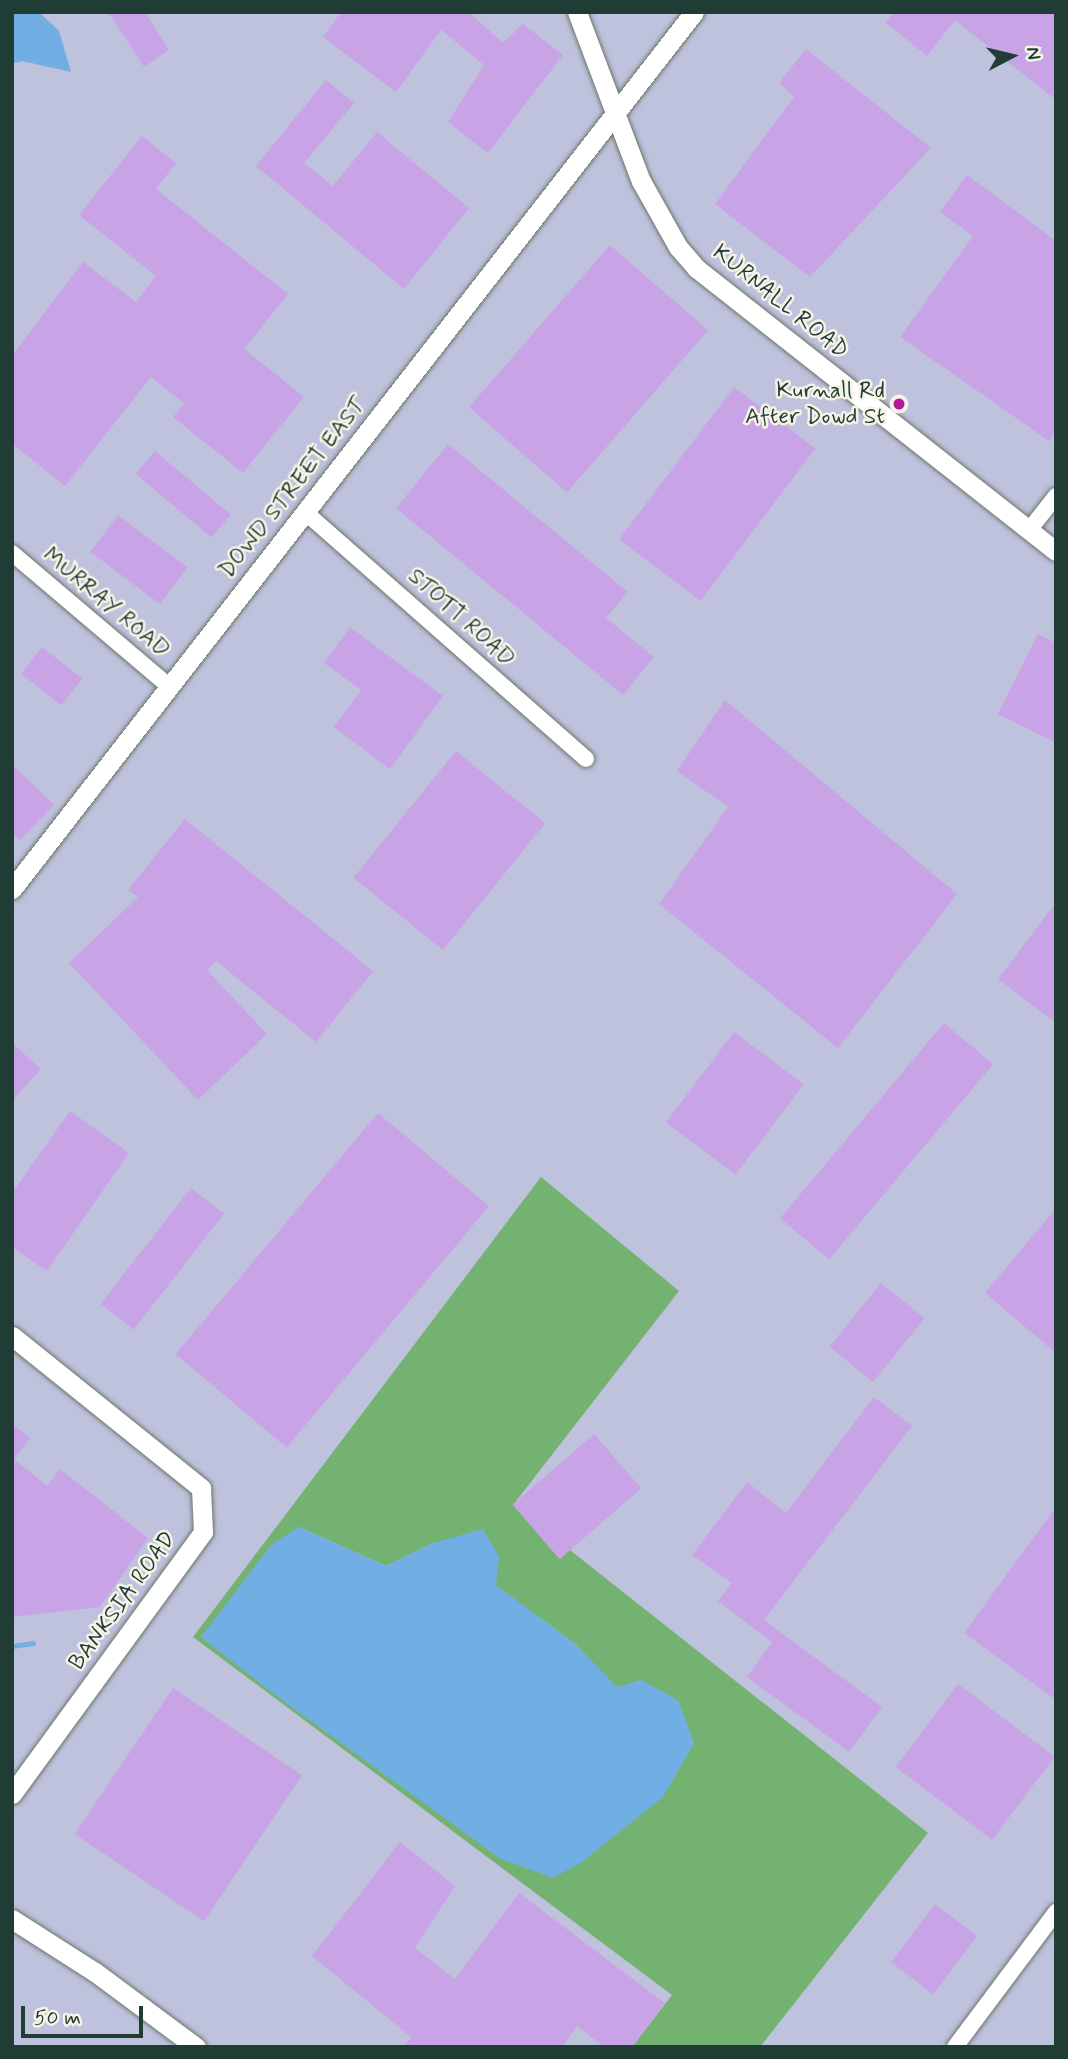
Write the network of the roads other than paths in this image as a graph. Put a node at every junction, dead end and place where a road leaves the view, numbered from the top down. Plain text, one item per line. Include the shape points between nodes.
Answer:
1 (577, 12) edge
2 (694, 12) edge
3 (613, 117) junction
4 (1056, 496) edge
5 (305, 512) junction
6 (1030, 529) junction
7 (1056, 551) edge
8 (12, 553) edge
9 (170, 687) junction
10 (586, 759) dead end
11 (12, 889) edge
12 (12, 1336) edge
13 (12, 1794) edge
14 (1056, 1912) edge
15 (12, 1919) edge
16 (195, 2047) edge
17 (955, 2047) edge

1 - 3 street, KURNALL ROAD
2 - 3 street, DOWD STREET EAST
3 - 5 street, DOWD STREET EAST
3 - 6 street, KURNALL ROAD via 640,181 678,247 696,268
4 - 6 street
5 - 9 street, DOWD STREET EAST
5 - 10 street, STOTT ROAD
6 - 7 street, KURNALL ROAD
8 - 9 street, MURRAY ROAD
9 - 11 street, DOWD STREET EAST
12 - 13 street, BANKSIA ROAD via 201,1488 203,1532
14 - 17 street
15 - 16 street via 94,1972

